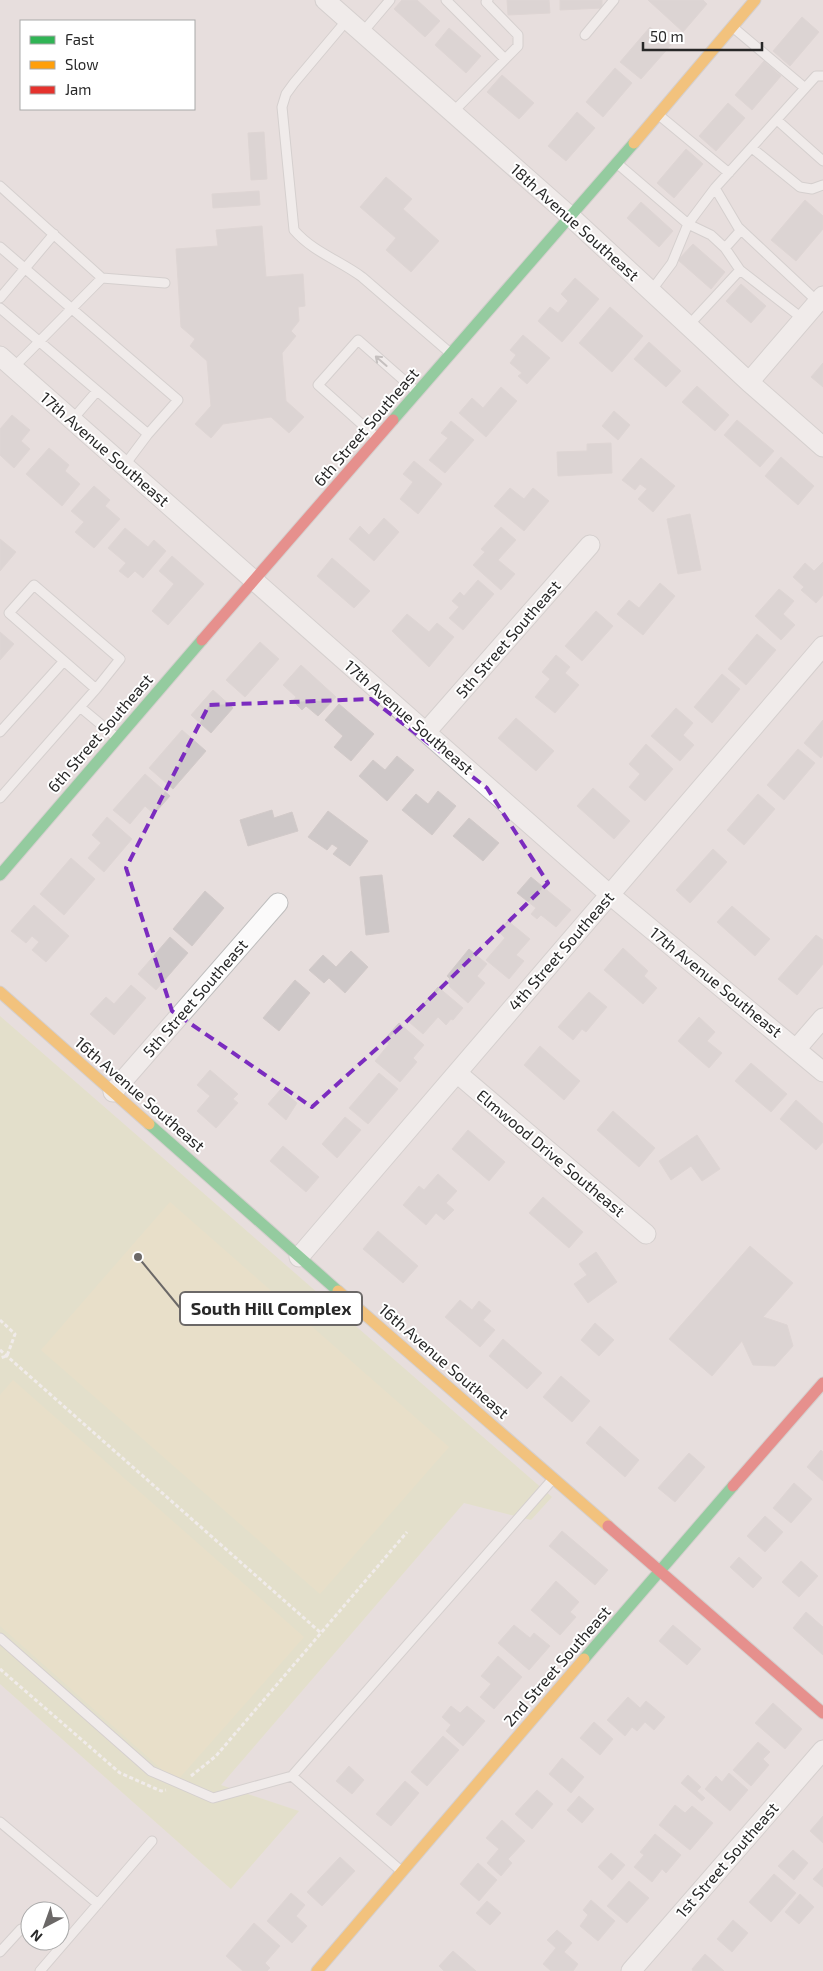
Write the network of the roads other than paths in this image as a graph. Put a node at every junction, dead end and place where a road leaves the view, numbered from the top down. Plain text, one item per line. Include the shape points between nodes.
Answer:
1 (325, 0) edge
2 (390, 0) edge
3 (446, 0) edge
4 (614, 0) edge
5 (755, 0) edge
6 (486, 1) edge
7 (347, 20) junction
8 (732, 27) junction
9 (362, 32) junction
10 (584, 35) dead end
11 (505, 60) junction
12 (823, 76) edge
13 (805, 88) junction
14 (453, 112) junction
15 (658, 114) junction
16 (777, 120) junction
17 (752, 148) junction
18 (823, 161) edge
19 (616, 163) junction
20 (729, 173) junction
21 (823, 185) edge
22 (0, 186) edge
23 (715, 188) junction
24 (571, 217) junction
25 (688, 224) junction
26 (741, 230) junction
27 (54, 234) junction
28 (0, 248) edge
29 (726, 248) junction
30 (26, 269) junction
31 (740, 270) junction
32 (102, 278) junction
33 (165, 283) dead end
34 (651, 291) junction
35 (0, 298) edge
36 (820, 299) edge
37 (0, 308) edge
38 (71, 308) junction
39 (803, 319) junction
40 (688, 326) junction
41 (38, 341) junction
42 (452, 354) junction
43 (6, 362) edge
44 (749, 382) junction
45 (97, 391) junction
46 (418, 392) junction
47 (72, 420) junction
48 (148, 434) junction
49 (378, 438) junction
50 (823, 447) edge
51 (124, 466) junction
52 (590, 545) dead end
53 (253, 580) junction
54 (823, 646) edge
55 (64, 660) junction
56 (96, 689) junction
57 (80, 708) junction
58 (0, 732) edge
59 (426, 732) junction
60 (118, 738) junction
61 (0, 798) edge
62 (0, 876) edge
63 (609, 894) junction
64 (278, 903) dead end
65 (0, 992) edge
66 (823, 1018) edge
67 (796, 1048) junction
68 (823, 1072) edge
69 (457, 1073) junction
70 (113, 1092) junction
71 (646, 1234) dead end
72 (299, 1256) junction
73 (823, 1383) edge
74 (554, 1478) junction
75 (660, 1570) junction
76 (0, 1638) edge
77 (823, 1713) edge
78 (823, 1750) edge
79 (292, 1776) junction
80 (0, 1822) edge
81 (152, 1841) dead end
82 (402, 1872) junction
83 (98, 1904) junction
84 (20, 1930) edge
85 (0, 1952) edge
86 (40, 1971) edge
87 (317, 1971) edge
88 (631, 1971) edge

1 - 7 street, 18th Avenue Southeast
2 - 9 lane
3 - 11 lane
4 - 10 lane
5 - 8 street, 6th Street Southeast
6 - 11 lane via 518,35 518,46
7 - 9 street, 18th Avenue Southeast
7 - 42 lane via 294,83 282,107 294,230 316,250 362,277
8 - 13 lane
8 - 15 street, 6th Street Southeast
9 - 14 street, 18th Avenue Southeast
11 - 14 lane
12 - 13 lane via 816,76
13 - 16 lane
14 - 24 street, 18th Avenue Southeast
15 - 19 street, 6th Street Southeast
15 - 20 lane
16 - 17 lane
16 - 18 lane
17 - 20 lane
17 - 21 lane via 800,188 812,189
19 - 24 street, 6th Street Southeast
19 - 25 lane
20 - 23 lane
22 - 27 lane
23 - 25 lane
23 - 26 lane
24 - 34 street, 18th Avenue Southeast
24 - 42 street, 6th Street Southeast
25 - 29 lane via 711,235
25 - 34 lane via 672,263
26 - 29 lane
26 - 36 lane
27 - 30 lane
27 - 32 lane
28 - 30 lane
29 - 31 lane
30 - 35 lane
30 - 38 lane
31 - 39 lane
31 - 40 lane
32 - 33 lane
32 - 38 lane
34 - 40 street, 18th Avenue Southeast
36 - 39 street
37 - 41 lane
38 - 41 lane
38 - 48 lane via 178,400
39 - 44 street
40 - 44 street, 18th Avenue Southeast
41 - 43 lane
41 - 45 lane
42 - 46 street, 6th Street Southeast
43 - 47 street, 17th Avenue Southeast
44 - 50 street, 18th Avenue Southeast
45 - 47 lane
45 - 48 lane
46 - 49 street, 6th Street Southeast
46 -> 49 lane via 358,340 318,385
47 - 51 street, 17th Avenue Southeast
48 - 51 lane
49 - 53 street, 6th Street Southeast
51 - 53 street, 17th Avenue Southeast
52 - 59 street, 5th Street Southeast
53 - 59 street, 17th Avenue Southeast
53 - 60 street, 6th Street Southeast
54 - 63 street, 4th Street Southeast
55 - 56 lane
55 - 56 lane via 9,613 34,585 120,659
55 - 58 lane
56 - 57 lane
57 - 60 lane
57 - 61 lane
59 - 63 street, 17th Avenue Southeast
60 - 62 street, 6th Street Southeast via 9,859
63 - 67 street, 17th Avenue Southeast
63 - 69 street, 4th Street Southeast
64 - 70 street, 5th Street Southeast
65 - 70 street, 16th Avenue Southeast
66 - 67 street
67 - 68 street, 17th Avenue Southeast
69 - 71 street, Elmwood Drive Southeast
69 - 72 street, 4th Street Southeast
70 - 72 street, 16th Avenue Southeast
72 - 74 street, 16th Avenue Southeast
73 - 75 street, 2nd Street Southeast
74 - 75 street, 16th Avenue Southeast
74 - 79 lane
75 - 77 street, 16th Avenue Southeast
75 - 82 street, 2nd Street Southeast
76 - 79 lane via 150,1771 213,1798
78 - 88 street, 1st Street Southeast
79 - 82 lane
80 - 83 lane
81 - 83 lane
82 - 87 street, 2nd Street Southeast
83 - 86 lane
84 - 85 lane

